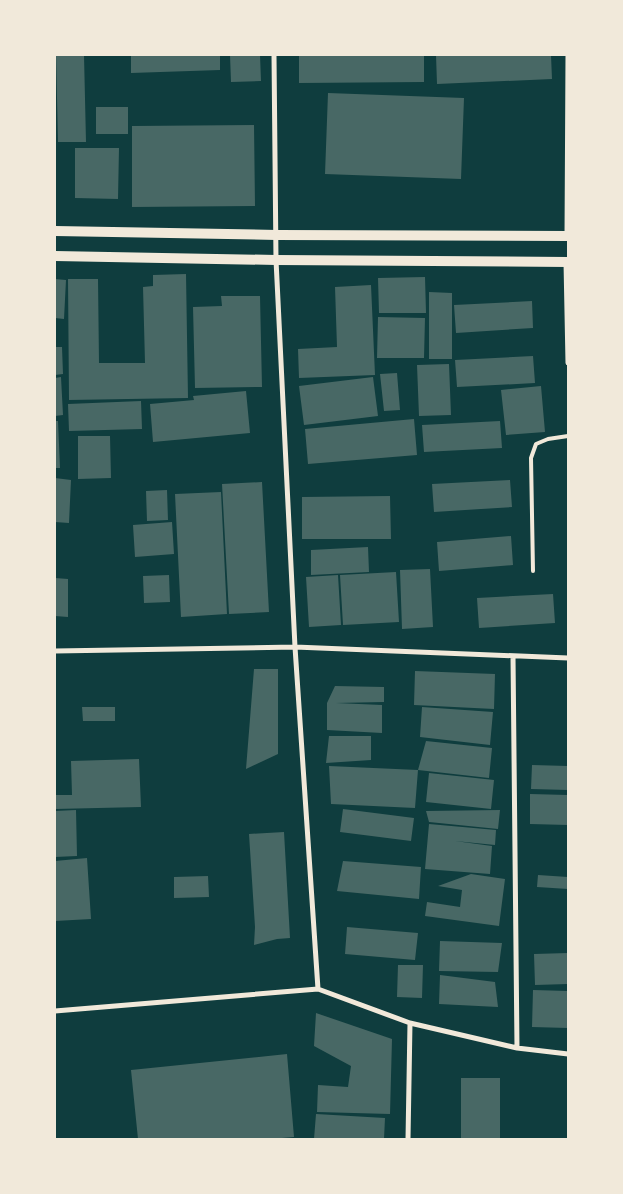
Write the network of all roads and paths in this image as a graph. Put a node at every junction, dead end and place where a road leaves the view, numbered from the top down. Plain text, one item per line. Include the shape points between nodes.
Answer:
1 (274, 55) edge
2 (568, 55) edge
3 (55, 231) edge
4 (276, 235) junction
5 (567, 236) edge
6 (55, 256) edge
7 (276, 260) junction
8 (567, 262) edge
9 (568, 363) edge
10 (568, 436) edge
11 (533, 571) dead end
12 (295, 647) junction
13 (55, 651) edge
14 (513, 656) junction
15 (568, 658) edge
16 (318, 988) junction
17 (55, 1011) edge
18 (410, 1023) junction
19 (517, 1048) junction
20 (568, 1054) edge
21 (408, 1139) edge

1 - 4 street
2 - 5 street
3 - 4 main road
4 - 5 main road
4 - 7 street
6 - 7 main road
7 - 8 main road
7 - 12 street
8 - 9 street
10 - 11 lane via 548,438 536,444 531,458
12 - 13 street
12 - 14 street
12 - 16 street
14 - 15 street
14 - 19 street
16 - 17 street
16 - 18 street
18 - 19 street
18 - 21 street
19 - 20 street

